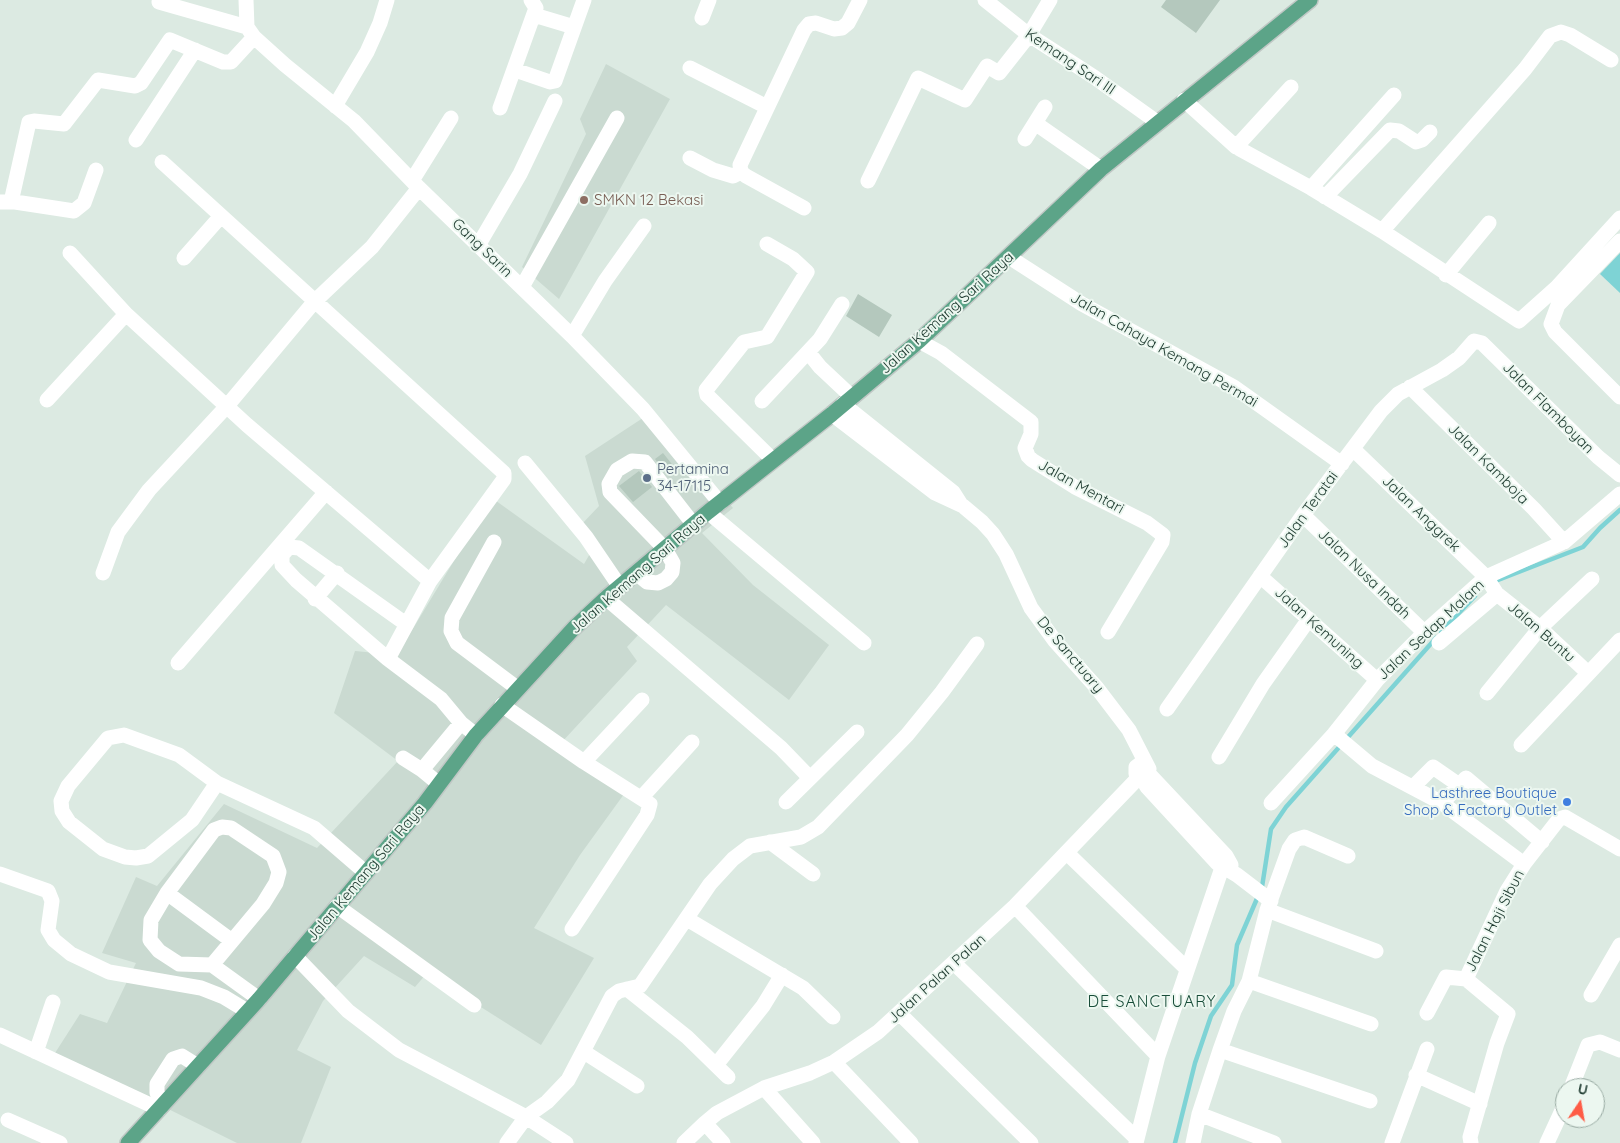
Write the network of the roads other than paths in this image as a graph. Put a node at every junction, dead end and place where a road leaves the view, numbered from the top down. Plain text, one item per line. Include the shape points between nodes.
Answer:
1 (246, 0) edge
2 (387, 0) edge
3 (584, 0) edge
4 (709, 0) edge
5 (860, 0) edge
6 (985, 0) edge
7 (1050, 0) edge
8 (1308, 1) edge
9 (159, 2) dead end
10 (532, 8) edge
11 (702, 18) dead end
12 (574, 27) junction
13 (250, 32) junction
14 (1029, 35) junction
15 (195, 50) junction
16 (1611, 60) dead end
17 (690, 68) dead end
18 (515, 70) junction
19 (1291, 87) dead end
20 (1394, 95) dead end
21 (1184, 100) junction
22 (555, 101) dead end
23 (335, 106) junction
24 (767, 107) junction
25 (1045, 107) dead end
26 (500, 108) dead end
27 (451, 118) dead end
28 (617, 118) dead end
29 (1157, 122) junction
30 (1035, 123) junction
31 (1430, 132) dead end
32 (1025, 139) dead end
33 (136, 140) dead end
34 (1236, 147) junction
35 (690, 158) dead end
36 (162, 162) dead end
37 (1100, 169) junction
38 (96, 170) dead end
39 (741, 172) junction
40 (868, 182) dead end
41 (416, 184) junction
42 (1311, 188) junction
43 (1325, 197) junction
44 (6, 202) edge
45 (804, 208) dead end
46 (221, 216) junction
47 (1620, 218) edge
48 (1490, 223) dead end
49 (644, 226) dead end
50 (1382, 231) junction
51 (1620, 241) edge
52 (479, 244) junction
53 (767, 244) dead end
54 (70, 253) dead end
55 (1009, 256) junction
56 (184, 258) dead end
57 (1446, 275) junction
58 (522, 287) junction
59 (314, 302) junction
60 (842, 304) dead end
61 (126, 314) junction
62 (572, 336) junction
63 (1477, 340) joint
64 (919, 341) junction
65 (808, 352) junction
66 (1410, 387) junction
67 (1620, 397) edge
68 (47, 400) dead end
69 (762, 401) dead end
70 (843, 405) junction
71 (227, 406) junction
72 (1353, 449) junction
73 (773, 460) junction
74 (525, 463) dead end
75 (1342, 464) junction
76 (1620, 475) edge
77 (326, 492) junction
78 (1620, 494) edge
79 (714, 508) junction
80 (1303, 515) junction
81 (694, 525) junction
82 (494, 542) dead end
83 (1564, 542) junction
84 (665, 549) junction
85 (103, 573) dead end
86 (337, 573) junction
87 (636, 573) junction
88 (1260, 576) junction
89 (1592, 579) dead end
90 (430, 581) junction
91 (1491, 586) junction
92 (620, 587) junction
93 (606, 598) junction
94 (315, 599) junction
95 (1309, 619) junction
96 (406, 624) junction
97 (1540, 628) junction
98 (1108, 632) dead end
99 (1424, 633) junction
100 (1620, 640) edge
101 (864, 643) dead end
102 (1439, 643) dead end
103 (976, 644) dead end
104 (388, 659) junction
105 (178, 663) dead end
106 (1588, 674) junction
107 (1377, 680) junction
108 (517, 688) junction
109 (1487, 693) dead end
110 (642, 700) dead end
111 (502, 705) junction
112 (1167, 709) dead end
113 (461, 723) junction
114 (857, 732) dead end
115 (476, 736) junction
116 (1340, 739) junction
117 (692, 742) dead end
118 (1521, 745) dead end
119 (1219, 757) dead end
120 (403, 758) dead end
121 (584, 762) junction
122 (422, 770) junction
123 (1140, 773) junction
124 (810, 776) junction
125 (217, 783) junction
126 (439, 784) junction
127 (1459, 785) junction
128 (1413, 787) junction
129 (642, 797) junction
130 (786, 802) dead end
131 (1271, 803) dead end
132 (1442, 803) junction
133 (770, 842) junction
134 (1542, 842) junction
135 (1618, 843) edge
136 (1067, 853) junction
137 (1348, 856) dead end
138 (1224, 861) junction
139 (1524, 864) junction
140 (365, 872) junction
141 (0, 874) edge
142 (813, 874) dead end
143 (167, 893) junction
144 (1266, 901) junction
145 (337, 906) junction
146 (1015, 906) junction
147 (687, 919) junction
148 (572, 929) dead end
149 (232, 941) junction
150 (1620, 945) edge
151 (1376, 951) dead end
152 (295, 956) junction
153 (955, 964) junction
154 (212, 965) junction
155 (1187, 969) junction
156 (782, 975) junction
157 (1466, 979) junction
158 (1249, 982) junction
159 (626, 989) junction
160 (1591, 995) dead end
161 (259, 999) junction
162 (53, 1002) dead end
163 (474, 1005) dead end
164 (247, 1011) junction
165 (1427, 1013) dead end
166 (900, 1014) junction
167 (833, 1017) dead end
168 (1370, 1024) dead end
169 (0, 1035) edge
170 (1427, 1049) dead end
171 (1220, 1050) junction
172 (1620, 1050) edge
173 (36, 1052) junction
174 (584, 1052) junction
175 (1158, 1056) junction
176 (834, 1062) junction
177 (716, 1064) junction
178 (198, 1066) junction
179 (1416, 1075) junction
180 (728, 1077) dead end
181 (1575, 1078) edge
182 (637, 1086) dead end
183 (764, 1088) junction
184 (1370, 1101) dead end
185 (1480, 1104) junction
186 (162, 1106) junction
187 (1200, 1114) junction
188 (526, 1117) junction
189 (8, 1120) dead end
190 (706, 1124) junction
191 (1555, 1126) edge
192 (1136, 1141) edge
193 (60, 1143) edge
194 (128, 1143) edge
195 (507, 1143) edge
196 (566, 1143) edge
197 (684, 1143) edge
198 (723, 1143) edge
199 (813, 1143) edge
200 (911, 1143) edge
201 (1031, 1143) edge
202 (1193, 1143) edge
203 (1274, 1143) edge
204 (1392, 1143) edge
205 (1471, 1143) edge
206 (1547, 1143) edge

1 - 13 street
2 - 23 street via 367,52
3 - 12 street
4 - 11 street
5 - 24 street via 842,28 809,24
6 - 14 street, Kemang Sari III
7 - 14 street
8 - 21 main road, Jalan Kemang Sari Raya
9 - 13 street
10 - 12 street
10 - 18 street
12 - 18 street via 555,81
13 - 15 street via 231,62 223,62
13 - 23 street, Gang Sarin
14 - 29 street, Kemang Sari III
14 - 40 street via 999,73 987,66 965,100 918,78
15 - 33 street
15 - 44 street via 170,40 141,83 135,86 98,80 64,124 29,122
16 - 50 street via 1570,35 1561,32 1550,36
17 - 24 street
18 - 26 street
19 - 34 street
20 - 42 street
21 - 29 main road, Jalan Kemang Sari Raya
21 - 34 street
22 - 52 street via 520,174
23 - 41 street, Gang Sarin
24 - 39 street via 743,158
25 - 30 street
27 - 41 street
28 - 58 street
29 - 37 main road, Jalan Kemang Sari Raya
30 - 32 street
30 - 37 street
31 - 43 street via 1416,142 1399,130 1390,130
34 - 42 street
35 - 39 street via 733,176
36 - 46 street
37 - 55 main road, Jalan Kemang Sari Raya
38 - 44 street via 84,203 74,211
39 - 45 street
41 - 52 street, Gang Sarin
41 - 59 street via 372,247
42 - 43 street
43 - 50 street
46 - 56 street
46 - 59 street
47 - 57 street via 1557,287 1518,321
48 - 57 street
49 - 62 street
50 - 57 street
51 - 67 street via 1558,305 1551,324 1555,332
52 - 58 street, Gang Sarin
53 - 73 street via 793,259 807,272 767,337 744,342 706,390 707,395
54 - 61 street
55 - 64 main road, Jalan Kemang Sari Raya
55 - 75 street, Jalan Cahaya Kemang Permai via 1082,304 1234,387
58 - 62 street, Gang Sarin
59 - 71 street
59 - 90 street via 504,473 504,479
60 - 65 street
61 - 68 street
61 - 71 street
62 - 79 street, Gang Sarin via 643,409
63 - 66 street, Jalan Teratai via 1442,370
63 - 76 street, Jalan Flamboyan
64 - 70 main road, Jalan Kemang Sari Raya
64 - 98 street, Jalan Mentari via 941,353 1031,422 1031,434 1024,448 1032,460 1161,533 1162,542
65 - 69 street
65 - 70 street, De Sanctuary
66 - 72 street, Jalan Teratai via 1381,411
66 - 83 street, Jalan Kamboja
70 - 73 main road, Jalan Kemang Sari Raya
70 - 123 street, De Sanctuary via 935,493 963,506 993,534 1006,554 1030,608 1097,688 1142,751
71 - 77 street
71 - 85 street via 149,490 118,532
72 - 75 street, Jalan Teratai
72 - 91 street, Jalan Anggrek
73 - 79 main road, Jalan Kemang Sari Raya
74 - 92 street via 586,537
75 - 80 street, Jalan Teratai
77 - 90 street
77 - 105 street
78 - 83 street, Jalan Sedap Malam
79 - 81 main road, Jalan Kemang Sari Raya
79 - 101 street, Gang Sarin
80 - 88 street, Jalan Teratai
80 - 99 street, Jalan Nusa Indah
81 - 84 main road, Jalan Kemang Sari Raya
81 - 84 street via 645,462 632,461 617,470 609,484 610,492
82 - 108 street via 452,618 451,631 457,643
83 - 91 street, Jalan Sedap Malam
84 - 87 main road, Jalan Kemang Sari Raya
84 - 87 street via 673,563 672,572 666,580 647,582
86 - 94 street
86 - 94 street via 299,548 289,547 282,554 280,559 285,568
86 - 96 street
87 - 92 main road, Jalan Kemang Sari Raya
88 - 95 street, Jalan Kemuning
88 - 112 street, Jalan Teratai
89 - 97 street
90 - 96 street
91 - 97 street, Jalan Buntu
91 - 99 street, Jalan Sedap Malam
91 - 102 street
92 - 93 main road, Jalan Kemang Sari Raya
93 - 108 main road, Jalan Kemang Sari Raya
93 - 124 street
94 - 104 street
95 - 107 street, Jalan Kemuning
95 - 119 street via 1263,684
96 - 104 street
97 - 106 street, Jalan Buntu
97 - 109 street
99 - 107 street, Jalan Sedap Malam
100 - 106 street
103 - 133 street via 907,734 818,827 801,837
104 - 113 street via 441,699
106 - 118 street
107 - 116 street, Jalan Sedap Malam
108 - 111 main road, Jalan Kemang Sari Raya
110 - 121 street
111 - 115 main road, Jalan Kemang Sari Raya
111 - 121 street
113 - 115 street
113 - 122 street
114 - 124 street
115 - 126 main road, Jalan Kemang Sari Raya
116 - 128 street via 1372,766
116 - 131 street, Jalan Sedap Malam
117 - 129 street
120 - 122 street
121 - 129 street
122 - 126 street
123 - 136 street, Jalan Palan Palan
123 - 138 street via 1147,787
124 - 130 street
125 - 125 street via 192,820 148,856 125,857 103,849 69,822 62,811 61,801 68,786 108,738 117,735 179,755
125 - 140 street via 314,828
126 - 140 main road, Jalan Kemang Sari Raya
127 - 128 street via 1433,767
127 - 132 street
127 - 134 street via 1468,778
128 - 132 street
129 - 148 street via 650,804 650,809
132 - 139 street
133 - 142 street
133 - 147 street via 750,846 733,859 710,884
134 - 135 street, Jalan Haji Sibun via 1563,817
134 - 139 street, Jalan Haji Sibun
136 - 146 street, Jalan Palan Palan
136 - 155 street
137 - 144 street via 1306,837 1298,837 1289,849
138 - 144 street
138 - 155 street
139 - 157 street, Jalan Haji Sibun via 1507,892
140 - 145 main road, Jalan Kemang Sari Raya
141 - 164 street via 48,891 52,901 48,930 54,940 71,954 109,972 202,988
143 - 149 street
143 - 149 street via 214,830 222,827 231,828 273,856 279,867 276,883
143 - 154 street via 151,920 150,940 159,951 179,964
144 - 151 street
144 - 158 street
145 - 152 main road, Jalan Kemang Sari Raya
145 - 163 street
146 - 153 street, Jalan Palan Palan
146 - 175 street
147 - 156 street
147 - 159 street via 640,986
149 - 154 street
150 - 160 street
152 - 161 main road, Jalan Kemang Sari Raya
152 - 188 street via 348,1011 399,1050
153 - 166 street, Jalan Palan Palan
153 - 192 street
154 - 161 street
155 - 175 street
156 - 167 street via 802,988
156 - 177 street via 763,1006
157 - 165 street via 1445,977
157 - 185 street via 1508,1014
158 - 168 street
158 - 171 street
159 - 174 street via 619,990 607,1003
159 - 177 street
161 - 164 main road, Jalan Kemang Sari Raya
162 - 173 street
164 - 178 main road, Jalan Kemang Sari Raya
166 - 176 street, Jalan Palan Palan
166 - 201 street
169 - 173 street
170 - 179 street
171 - 184 street
171 - 187 street
172 - 181 street via 1600,1042 1588,1045
173 - 186 street
174 - 182 street
174 - 188 street via 568,1080 547,1102
175 - 192 street
176 - 183 street, Jalan Palan Palan
176 - 200 street
177 - 180 street
178 - 186 main road, Jalan Kemang Sari Raya
178 - 186 street via 182,1056 173,1059 157,1084
179 - 185 street
179 - 204 street
183 - 190 street, Jalan Palan Palan via 717,1113
183 - 199 street
185 - 205 street
186 - 194 main road, Jalan Kemang Sari Raya
187 - 202 street
187 - 203 street
188 - 195 street
188 - 196 street
189 - 193 street
190 - 197 street, Jalan Palan Palan
190 - 198 street
191 - 206 street

